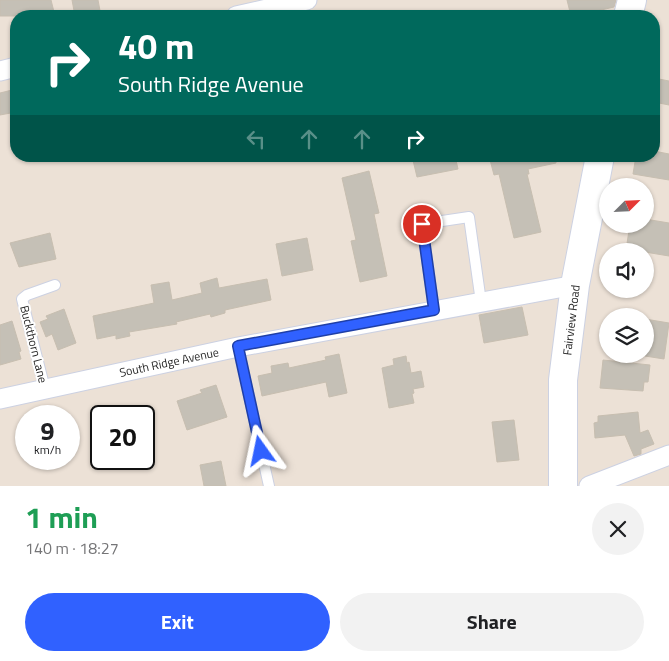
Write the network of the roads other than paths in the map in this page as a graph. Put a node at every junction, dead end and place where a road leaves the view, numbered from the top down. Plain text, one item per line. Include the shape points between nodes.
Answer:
1 (307, 0) edge
2 (263, 10) edge
3 (599, 162) edge
4 (55, 285) dead end
5 (575, 285) junction
6 (481, 302) junction
7 (434, 310) junction
8 (238, 346) junction
9 (45, 389) junction
10 (0, 399) edge
11 (669, 455) edge
12 (268, 486) edge
13 (563, 486) edge
14 (589, 486) edge

1 - 2 street
3 - 5 main road, Fairview Road
4 - 9 lane, Buckthorn Lane via 22,299
5 - 6 street, South Ridge Avenue
5 - 13 main road, Fairview Road via 563,380
6 - 7 street, South Ridge Avenue
6 - 7 lane via 469,217 422,224
7 - 8 street, South Ridge Avenue
8 - 9 street, South Ridge Avenue
8 - 12 lane
9 - 10 street, South Ridge Avenue
11 - 14 street

